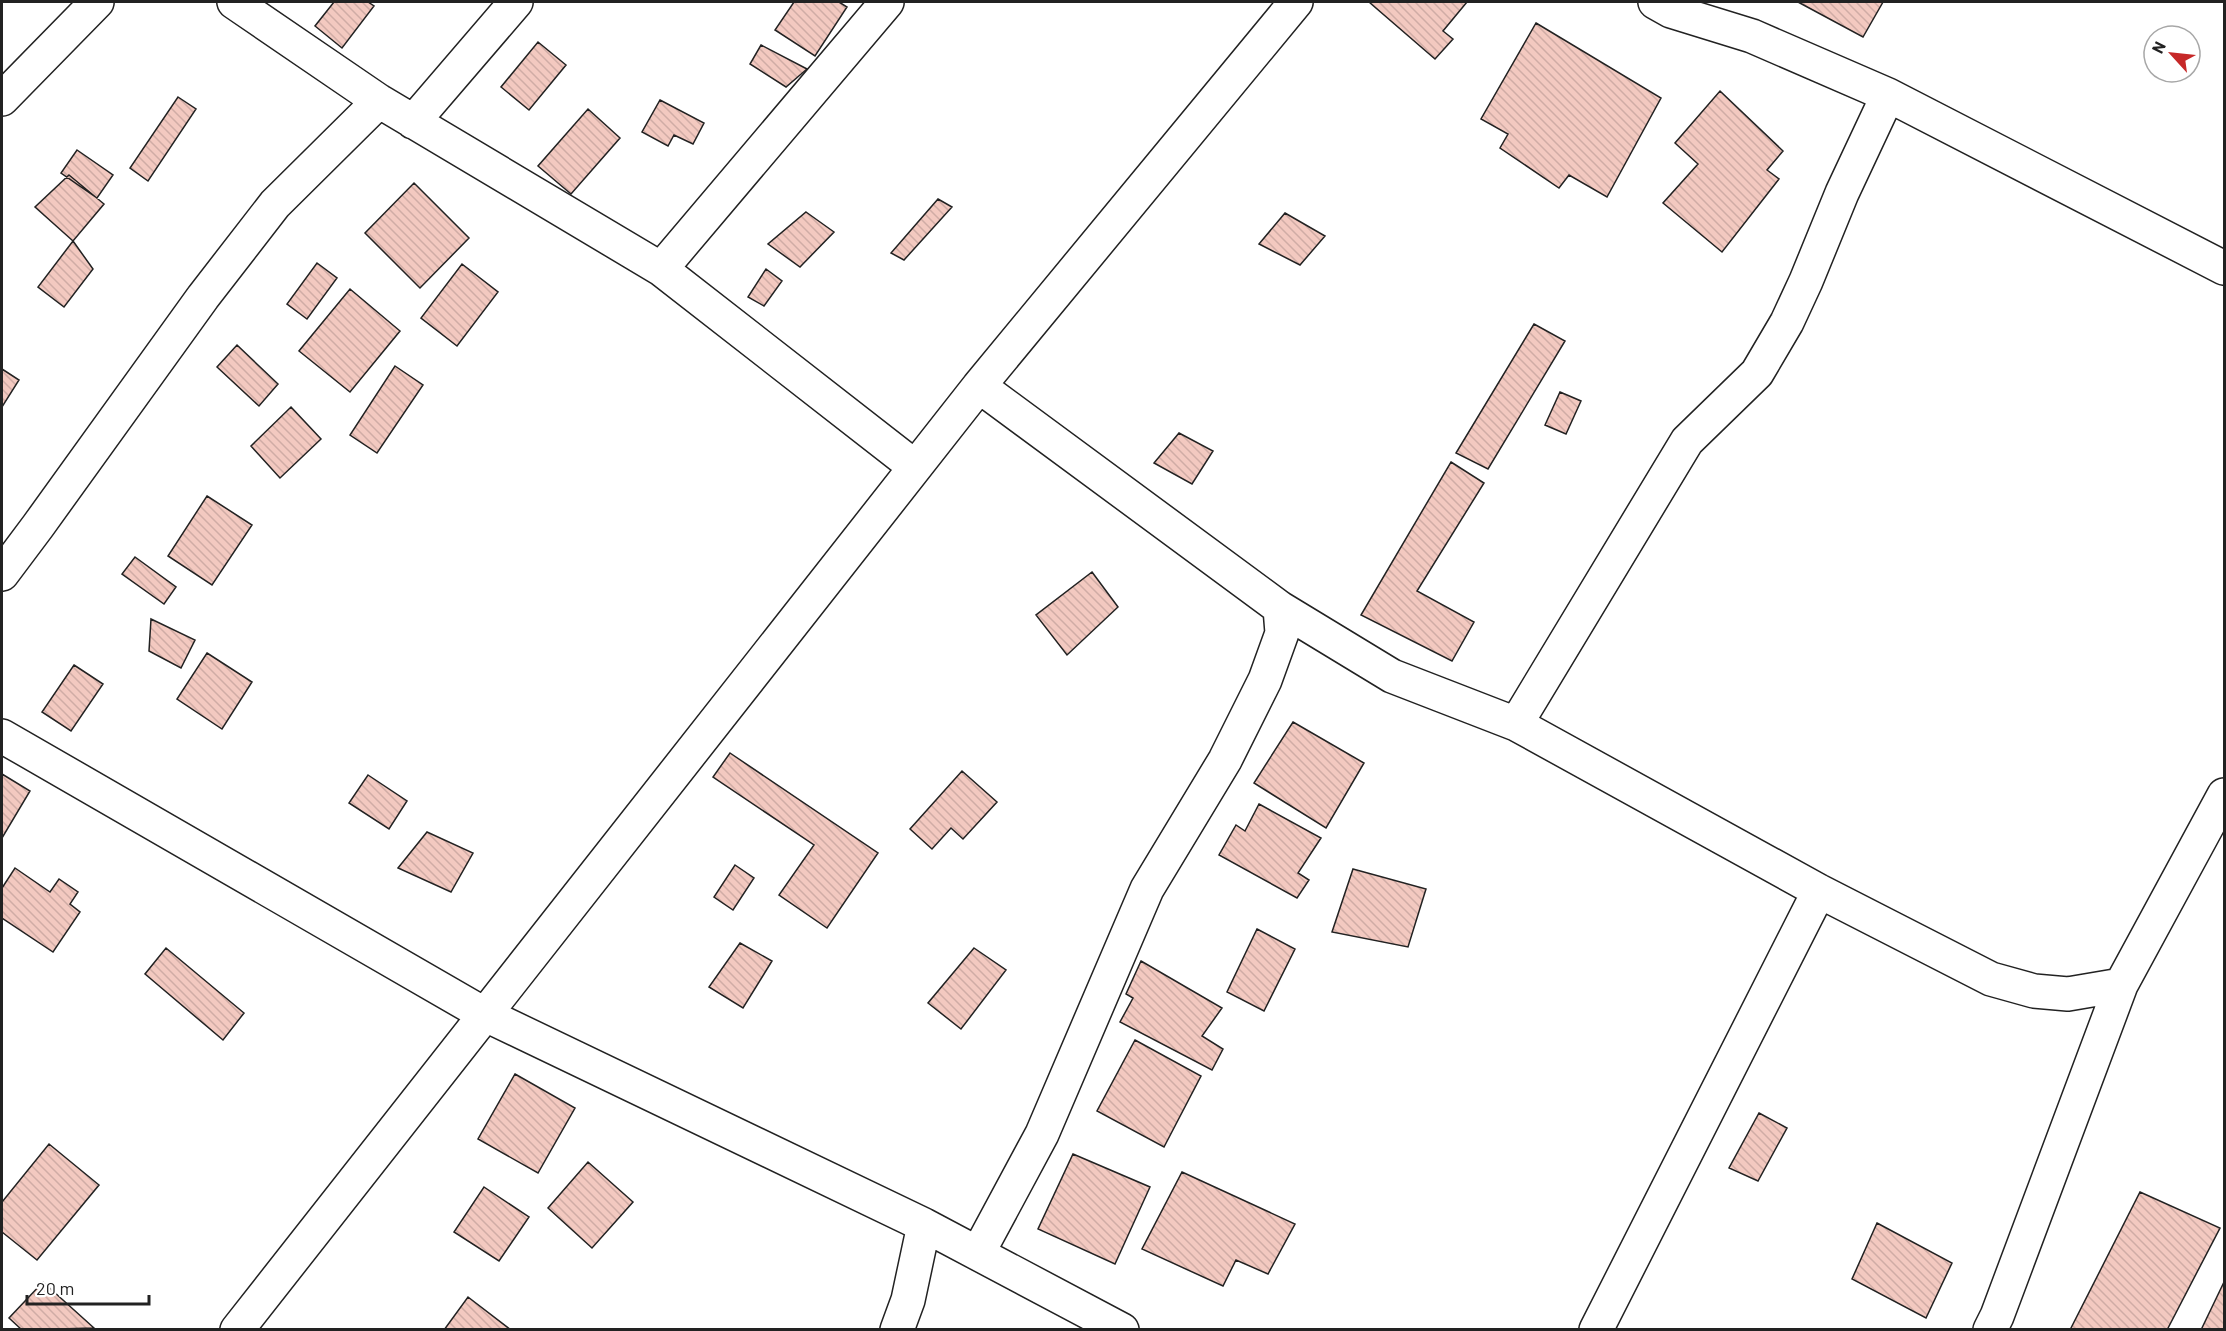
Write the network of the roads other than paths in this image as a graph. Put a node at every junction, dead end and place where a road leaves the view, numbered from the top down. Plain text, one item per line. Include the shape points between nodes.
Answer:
1 (97, 2) edge
2 (234, 2) edge
3 (516, 2) edge
4 (887, 2) edge
5 (1296, 2) edge
6 (1655, 2) edge
7 (1888, 95) junction
8 (2, 99) edge
9 (379, 101) junction
10 (413, 122) junction
11 (2224, 268) edge
12 (661, 269) junction
13 (980, 386) junction
14 (915, 467) junction
15 (2, 574) edge
16 (1280, 608) junction
17 (1516, 724) junction
18 (2, 736) edge
19 (2224, 795) edge
20 (1819, 891) junction
21 (2121, 985) junction
22 (484, 1014) junction
23 (924, 1225) junction
24 (978, 1253) junction
25 (237, 1329) edge
26 (897, 1329) edge
27 (1122, 1329) edge
28 (1596, 1329) edge
29 (1990, 1329) edge

1 - 8 street
2 - 9 street
3 - 10 street
4 - 12 street
5 - 13 street
6 - 7 street via 1752,36
7 - 11 street
7 - 17 street via 1787,322 1757,373 1687,441
9 - 10 street
9 - 15 street via 275,204
10 - 12 street
12 - 14 street
13 - 14 street
13 - 16 street
14 - 22 street
16 - 17 street via 1392,676
16 - 24 street via 1282,633 1265,680 1225,760 1147,889 1042,1134
17 - 20 street
18 - 22 street
19 - 21 street
20 - 21 street via 1991,979 2034,991 2068,994
20 - 28 street
21 - 29 street
22 - 23 street
22 - 25 street
23 - 24 street
23 - 26 street via 908,1300
24 - 27 street

